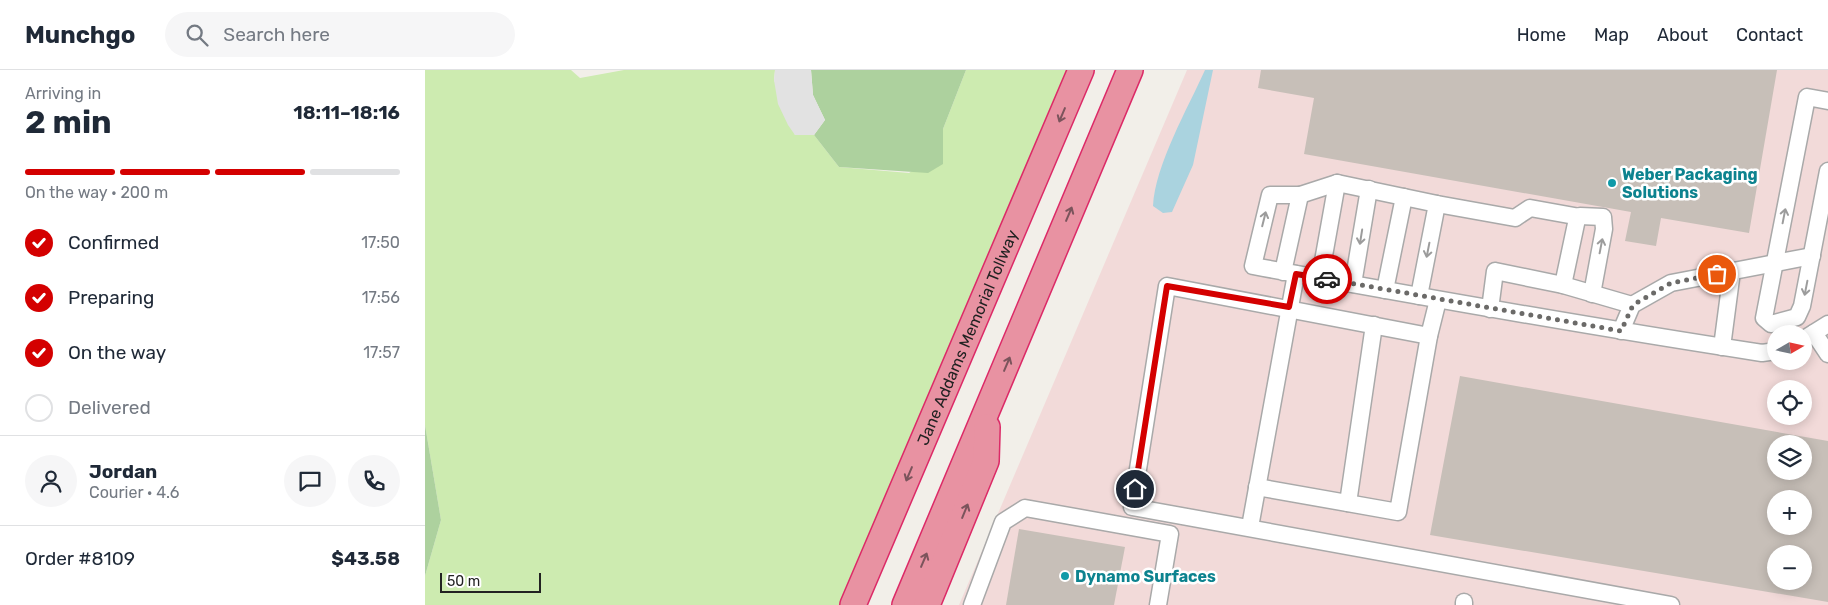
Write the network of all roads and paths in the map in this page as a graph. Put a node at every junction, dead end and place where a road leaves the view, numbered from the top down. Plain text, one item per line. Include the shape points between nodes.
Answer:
1 (1081, 70) edge
2 (1130, 70) edge
3 (1828, 101) edge
4 (1828, 171) edge
5 (1337, 183) junction
6 (1369, 189) junction
7 (1300, 195) junction
8 (1403, 197) junction
9 (1437, 204) junction
10 (1579, 217) junction
11 (1812, 256) junction
12 (1774, 264) junction
13 (1732, 271) junction
14 (1289, 273) junction
15 (1320, 278) junction
16 (1353, 284) junction
17 (1563, 285) junction
18 (1385, 290) junction
19 (1592, 294) junction
20 (1419, 296) junction
21 (1438, 300) junction
22 (1633, 305) junction
23 (1289, 307) junction
24 (1490, 309) junction
25 (1374, 325) junction
26 (1621, 331) junction
27 (1815, 332) edge
28 (1429, 336) junction
29 (1722, 347) junction
30 (1767, 352) edge
31 (1828, 354) edge
32 (988, 409) junction
33 (1257, 486) junction
34 (1348, 503) junction
35 (1249, 527) junction
36 (853, 605) edge
37 (905, 605) edge
38 (927, 605) edge
39 (971, 605) edge
40 (1158, 605) edge
41 (1671, 605) edge

1 -> 36 highway, Jane Addams Memorial Tollway
32 -> 2 highway
12 -> 3 lane via 1807,97
4 - 11 lane
5 - 6 lane
5 - 7 lane
5 - 15 lane
6 - 8 lane
6 -> 16 lane
7 - 14 lane
14 -> 7 lane via 1253,266 1271,194
8 - 9 lane
8 - 18 lane
9 - 10 lane via 1515,218 1530,208
9 -> 20 lane
10 - 17 lane via 1574,227
19 -> 10 lane via 1604,229 1603,217
11 - 12 lane
11 -> 12 lane via 1797,317 1771,324 1764,318
12 - 13 lane
13 - 22 lane via 1671,283
13 - 29 lane
14 - 15 lane
14 - 23 lane
15 - 16 lane
16 - 18 lane
17 - 19 lane
17 - 24 lane via 1495,271
18 - 20 lane
19 - 22 lane
20 - 21 lane
21 - 24 lane
21 - 28 lane
22 - 26 lane
23 - 25 lane
23 - 33 lane
23 - 35 lane via 1167,286 1132,507
24 - 26 lane
25 - 28 lane
25 - 34 lane
26 - 29 lane
27 - 31 lane
28 - 34 lane via 1398,512
29 - 30 lane
37 -> 32 highway
38 -> 32 highway via 986,461
33 - 34 lane
33 - 35 lane
35 - 41 lane
39 - 40 lane via 1003,522 1025,508 1170,534

